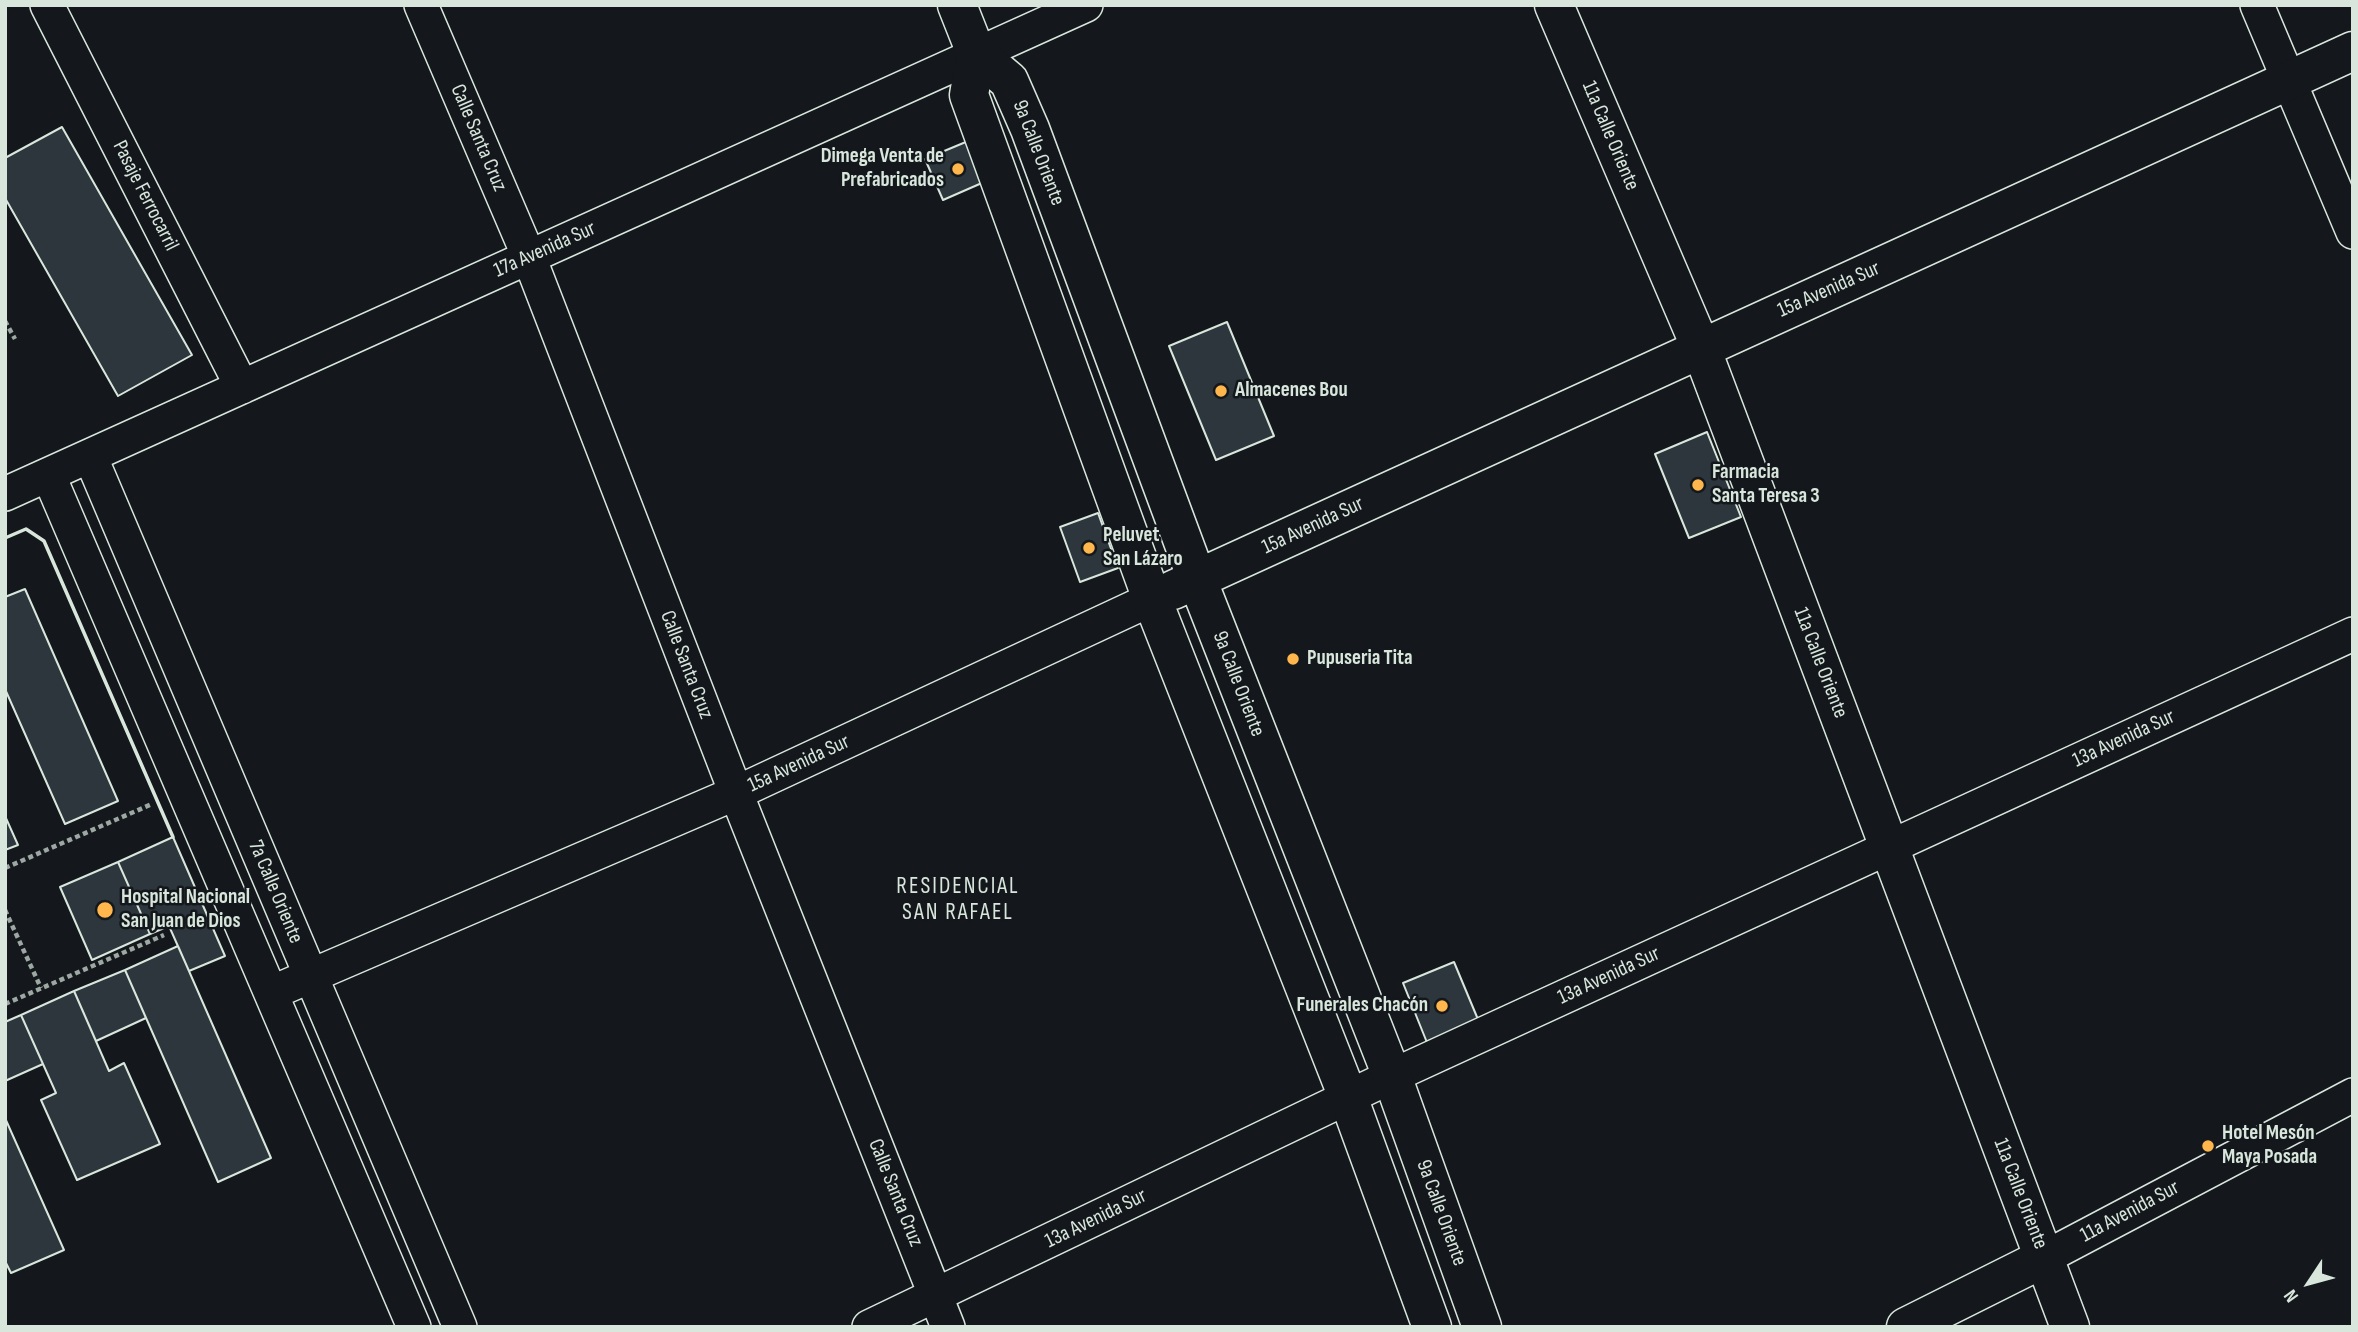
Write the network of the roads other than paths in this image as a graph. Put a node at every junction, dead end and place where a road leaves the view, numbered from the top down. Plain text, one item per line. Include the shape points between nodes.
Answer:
1 (47, 5) edge
2 (421, 5) edge
3 (957, 5) edge
4 (1086, 5) edge
5 (1554, 5) edge
6 (2257, 5) edge
7 (2353, 51) edge
8 (976, 53) junction
9 (2289, 80) junction
10 (2353, 232) edge
11 (529, 257) junction
12 (1700, 348) junction
13 (242, 387) junction
14 (91, 458) junction
15 (49, 476) junction
16 (5, 494) edge
17 (1197, 579) junction
18 (1152, 600) junction
19 (2353, 634) edge
20 (736, 793) junction
21 (1889, 847) junction
22 (311, 976) junction
23 (271, 993) junction
24 (1392, 1076) junction
25 (2353, 1094) edge
26 (1348, 1097) junction
27 (2044, 1258) junction
28 (942, 1312) edge
29 (414, 1327) edge
30 (460, 1327) edge
31 (869, 1327) edge
32 (1432, 1327) edge
33 (1482, 1327) edge
34 (1906, 1327) edge
35 (2070, 1327) edge

1 - 13 street, Pasaje Ferrocarril
2 - 11 street, Calle Santa Cruz
3 - 8 street, 9a Calle Oriente
4 - 8 street, 17a Avenida Sur
5 - 12 street, 11a Calle Oriente
6 - 9 street
7 - 9 street, 15a Avenida Sur
8 - 11 street, 17a Avenida Sur
8 - 17 street, 9a Calle Oriente via 1009,81 1030,129
8 - 18 street, 9a Calle Oriente via 969,95
9 - 10 street
9 - 12 street, 15a Avenida Sur
11 - 13 street, 17a Avenida Sur
11 - 20 street, Calle Santa Cruz
12 - 17 street, 15a Avenida Sur
12 - 21 street, 11a Calle Oriente
13 - 14 street, 17a Avenida Sur
14 - 15 street, 17a Avenida Sur
14 - 22 street, 7a Calle Oriente
15 - 16 street, 17a Avenida Sur
15 - 23 street, 7a Calle Oriente
17 - 18 street, 15a Avenida Sur
17 - 24 street, 9a Calle Oriente
18 - 20 street, 15a Avenida Sur
18 - 26 street, 9a Calle Oriente
19 - 21 street, 13a Avenida Sur
20 - 22 street, 15a Avenida Sur
20 - 28 street, Calle Santa Cruz
21 - 24 street, 13a Avenida Sur
21 - 27 street, 11a Calle Oriente
22 - 23 street, 15a Avenida Sur
22 - 30 street, 7a Calle Oriente
23 - 29 street, 7a Calle Oriente
24 - 26 street, 13a Avenida Sur
24 - 33 street, 9a Calle Oriente
25 - 27 street, 11a Avenida Sur
26 - 28 street, 13a Avenida Sur
26 - 32 street, 9a Calle Oriente
27 - 34 street, 11a Avenida Sur
27 - 35 street, 11a Calle Oriente
28 - 31 street, 13a Avenida Sur

